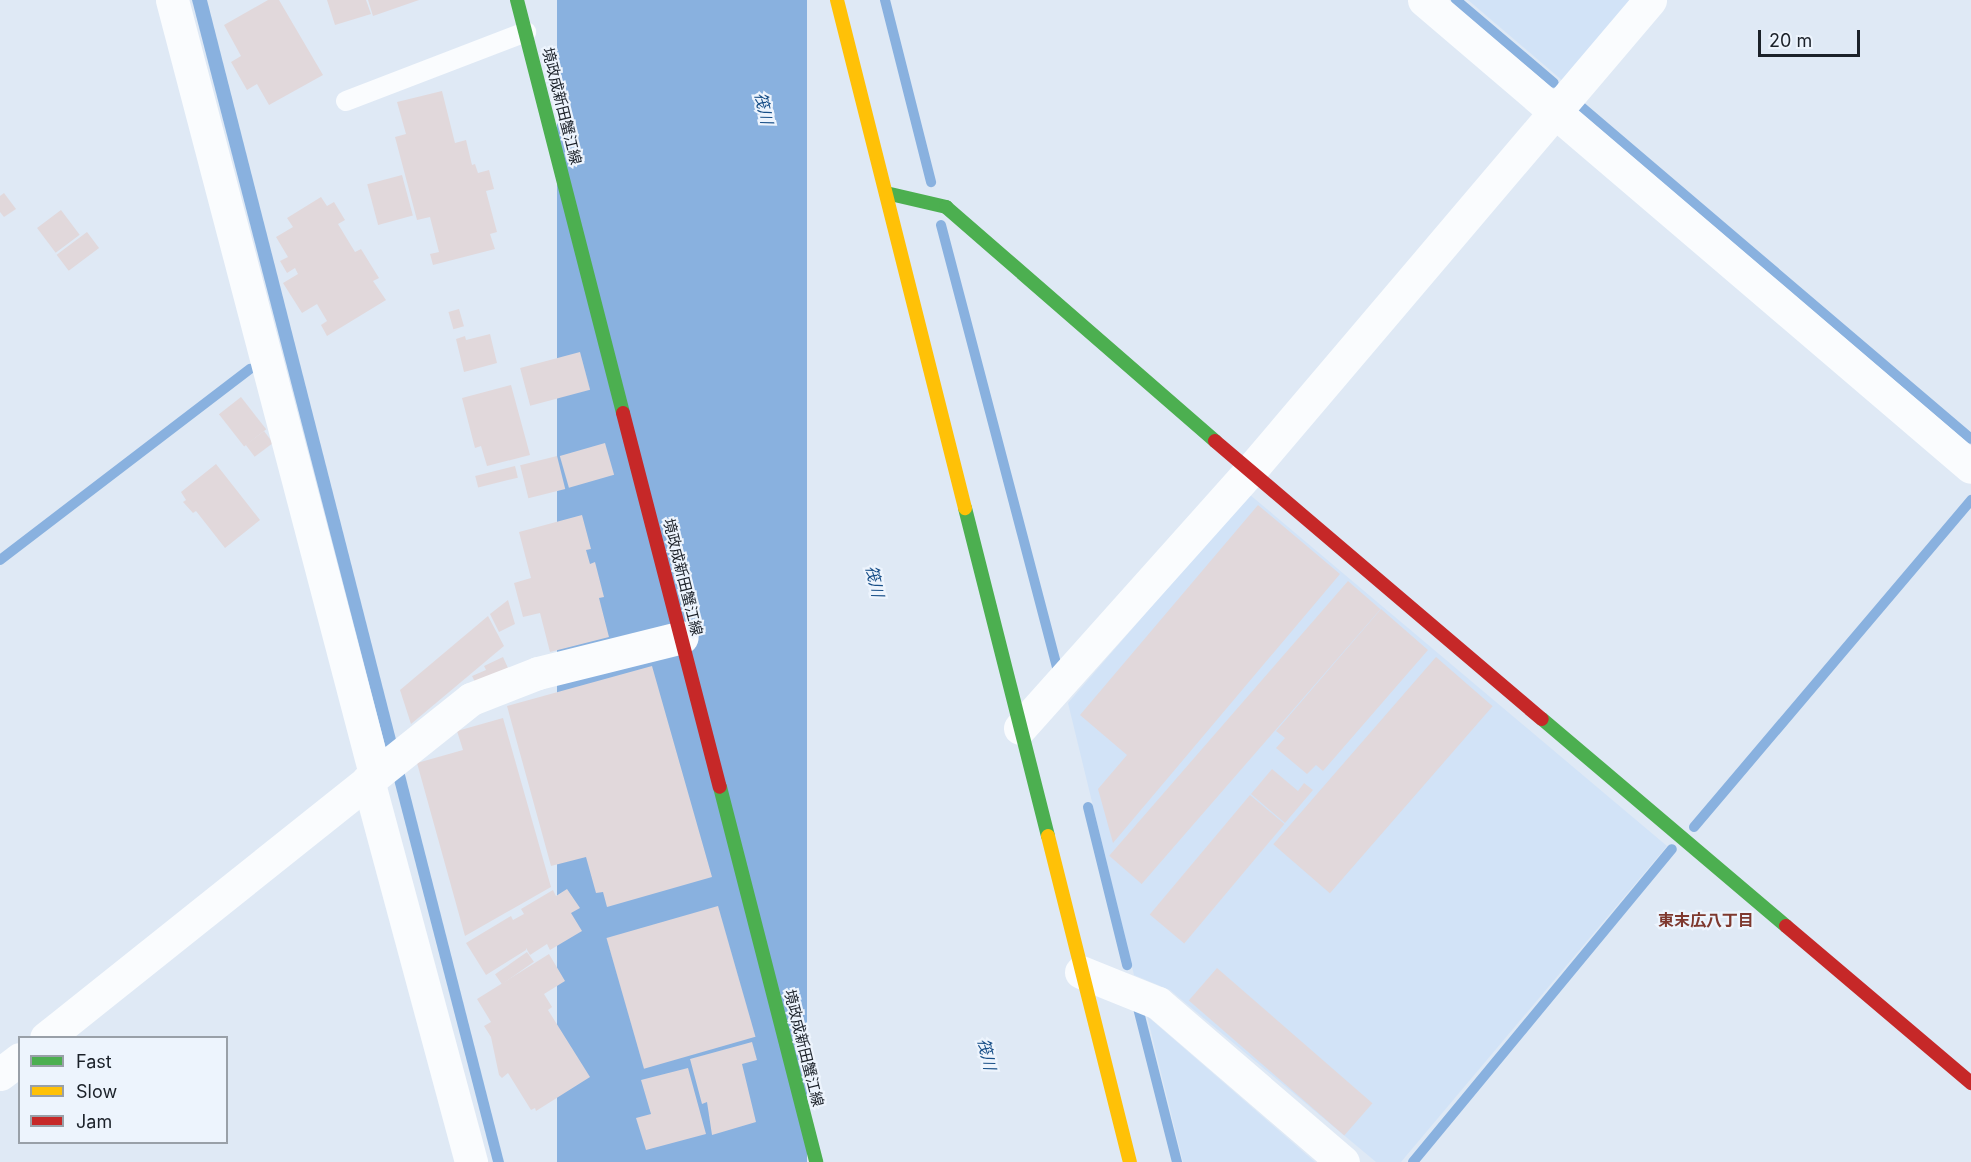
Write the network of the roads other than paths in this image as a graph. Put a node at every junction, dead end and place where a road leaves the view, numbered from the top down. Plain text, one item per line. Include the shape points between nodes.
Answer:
1 (172, 0) edge
2 (518, 0) edge
3 (837, 0) edge
4 (1424, 0) edge
5 (1650, 0) edge
6 (526, 32) junction
7 (346, 101) dead end
8 (1556, 113) junction
9 (886, 193) junction
10 (1971, 467) edge
11 (1250, 471) junction
12 (682, 637) junction
13 (1020, 728) junction
14 (383, 768) junction
15 (1081, 972) junction
16 (48, 1036) edge
17 (18, 1060) edge
18 (0, 1074) edge
19 (1971, 1083) edge
20 (471, 1162) edge
21 (816, 1162) edge
22 (1130, 1162) edge
23 (1343, 1162) edge

1 - 14 street
2 - 6 street, 境政成新田蟹江線
3 - 9 street
4 - 8 street
5 - 8 street
6 - 7 lane
6 - 12 street, 境政成新田蟹江線
8 - 10 street
8 - 11 street
9 - 11 street via 946,207
9 - 13 street
11 - 13 street
11 - 19 street
12 - 14 street via 538,673 471,699
12 - 21 street, 境政成新田蟹江線
13 - 15 street
14 - 16 street
14 - 20 street
15 - 22 street
15 - 23 street via 1158,1003
17 - 18 street

